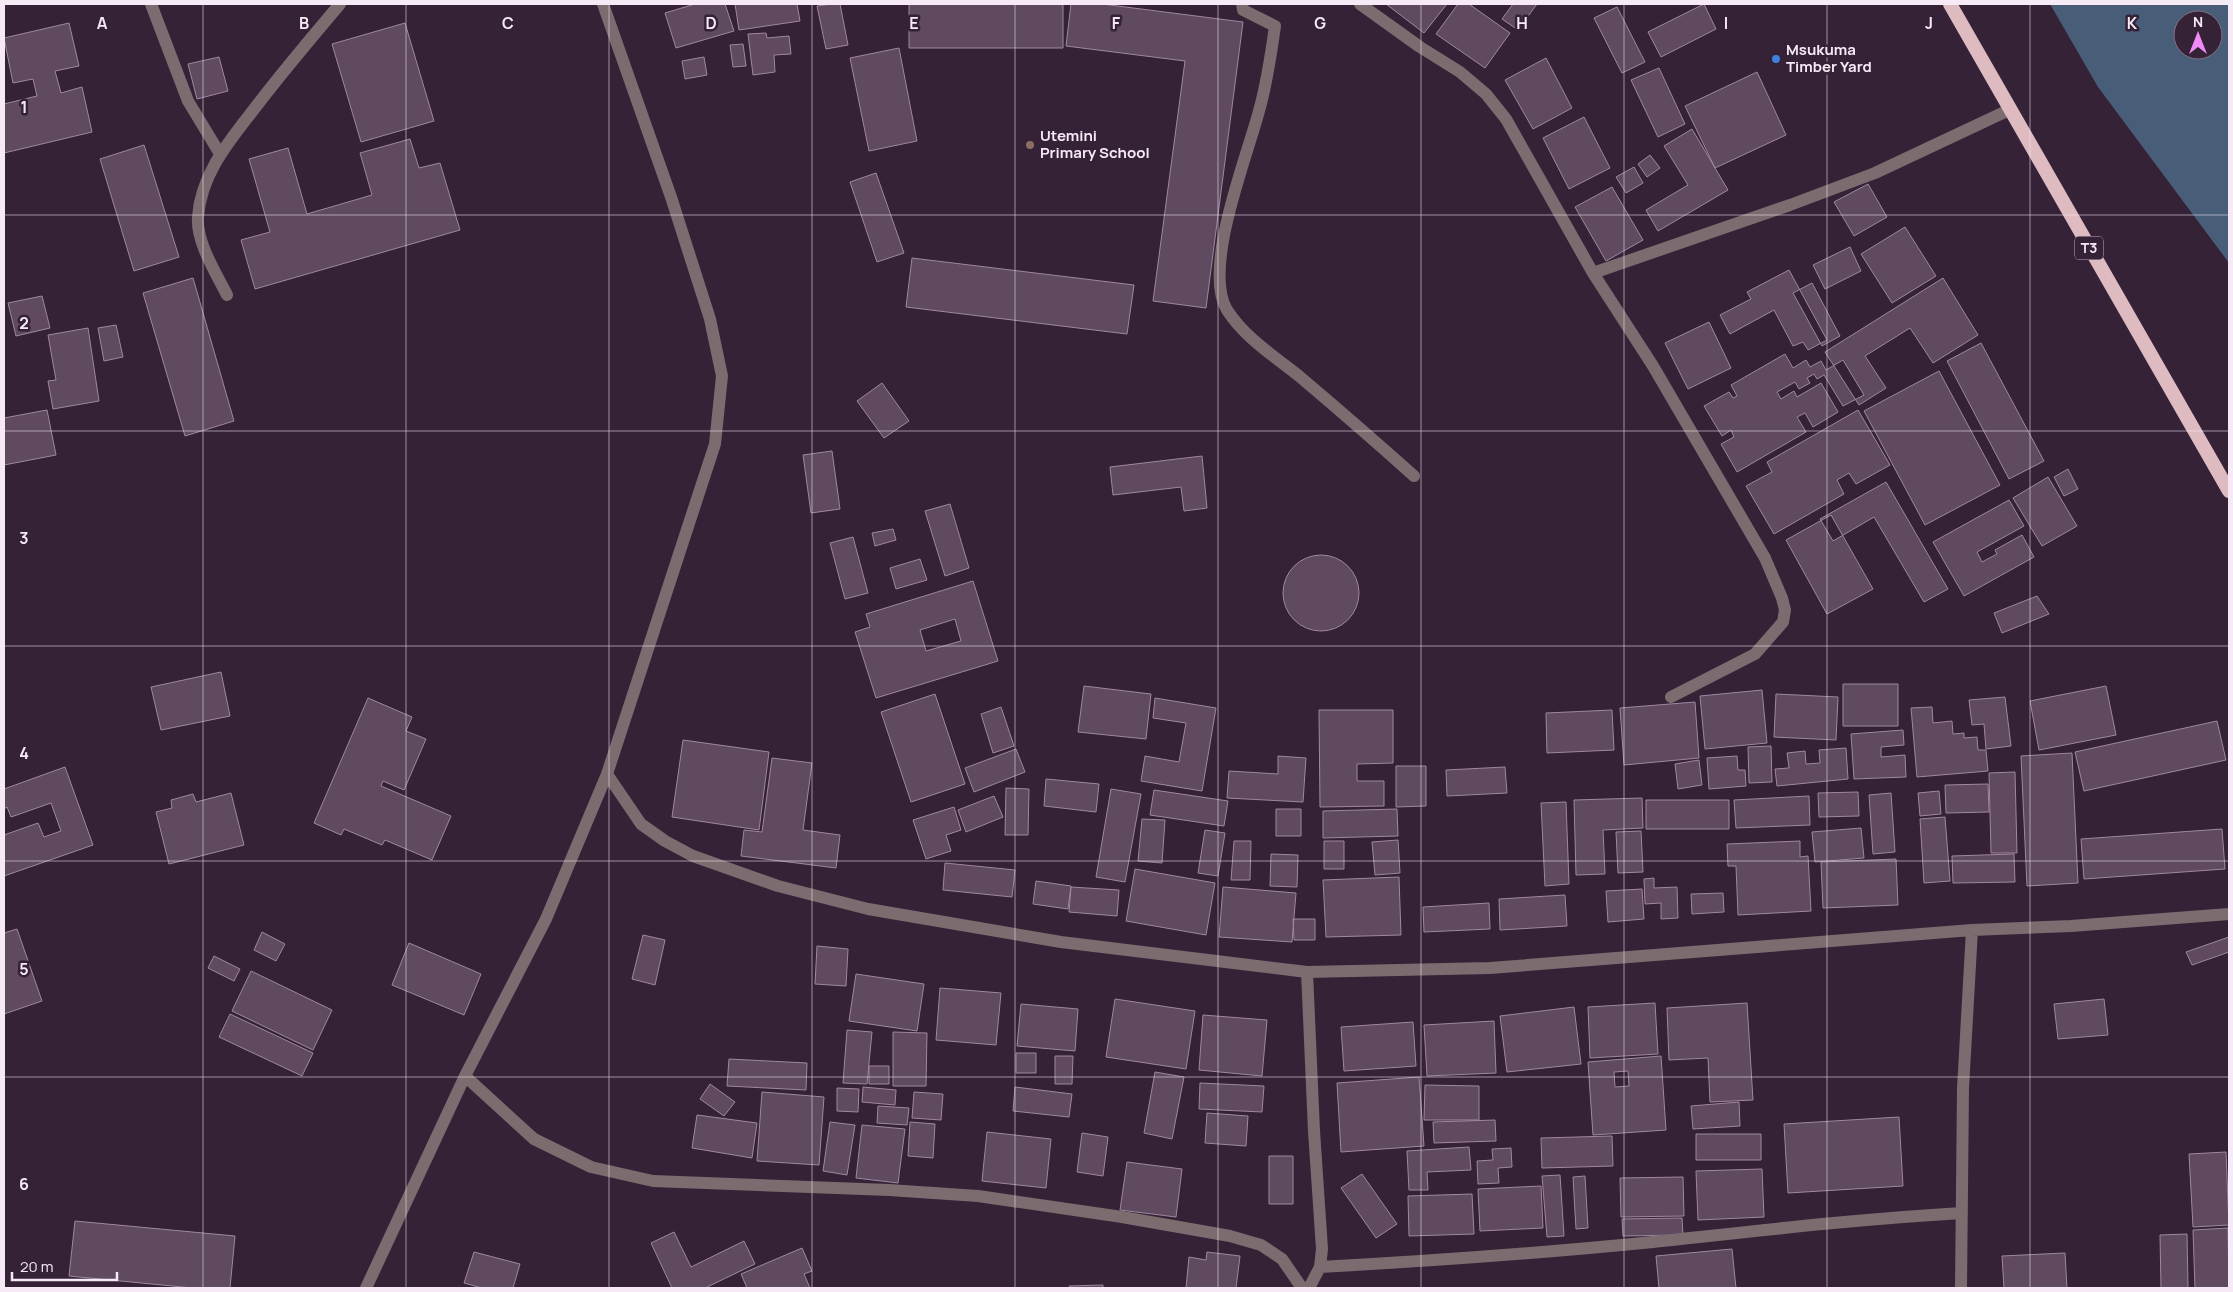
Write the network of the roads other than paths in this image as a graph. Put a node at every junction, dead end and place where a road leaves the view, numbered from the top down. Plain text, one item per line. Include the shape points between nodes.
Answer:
1 (151, 4) edge
2 (340, 4) edge
3 (603, 4) edge
4 (1242, 4) edge
5 (1360, 4) edge
6 (1950, 4) edge
7 (2009, 110) junction
8 (220, 154) junction
9 (1593, 273) junction
10 (227, 295) dead end
11 (1414, 476) dead end
12 (2229, 491) edge
13 (1671, 697) dead end
14 (608, 774) junction
15 (2229, 914) edge
16 (1972, 930) junction
17 (1307, 972) junction
18 (465, 1076) junction
19 (1962, 1213) junction
20 (1320, 1267) junction
21 (366, 1288) edge
22 (1302, 1288) edge
23 (1309, 1288) edge
24 (1962, 1288) edge

1 - 8 street via 188,101
2 - 8 street
3 - 14 street via 671,197 707,310 722,376 715,444
4 - 11 street via 1243,10 1275,26 1260,109 1232,200 1219,269 1220,291 1227,309 1249,336
5 - 9 street via 1460,72 1486,94 1506,119
6 - 7 highway, T3
7 - 9 street via 1875,173
7 - 12 highway, T3
8 - 10 street via 203,188 198,219 204,249
9 - 13 street via 1765,558 1785,610 1783,622 1756,654
14 - 17 street via 641,824 665,841 694,856 778,886 868,910 1061,942
14 - 18 street via 546,919
15 - 16 street
16 - 17 street via 1490,968
16 - 19 street via 1963,1088
17 - 20 street via 1322,1249
18 - 21 street
18 - 22 street via 534,1139 590,1167 652,1180 978,1196 1122,1217 1230,1236 1261,1245 1282,1259
19 - 20 street via 1871,1218 1485,1258
19 - 24 street
20 - 23 street

